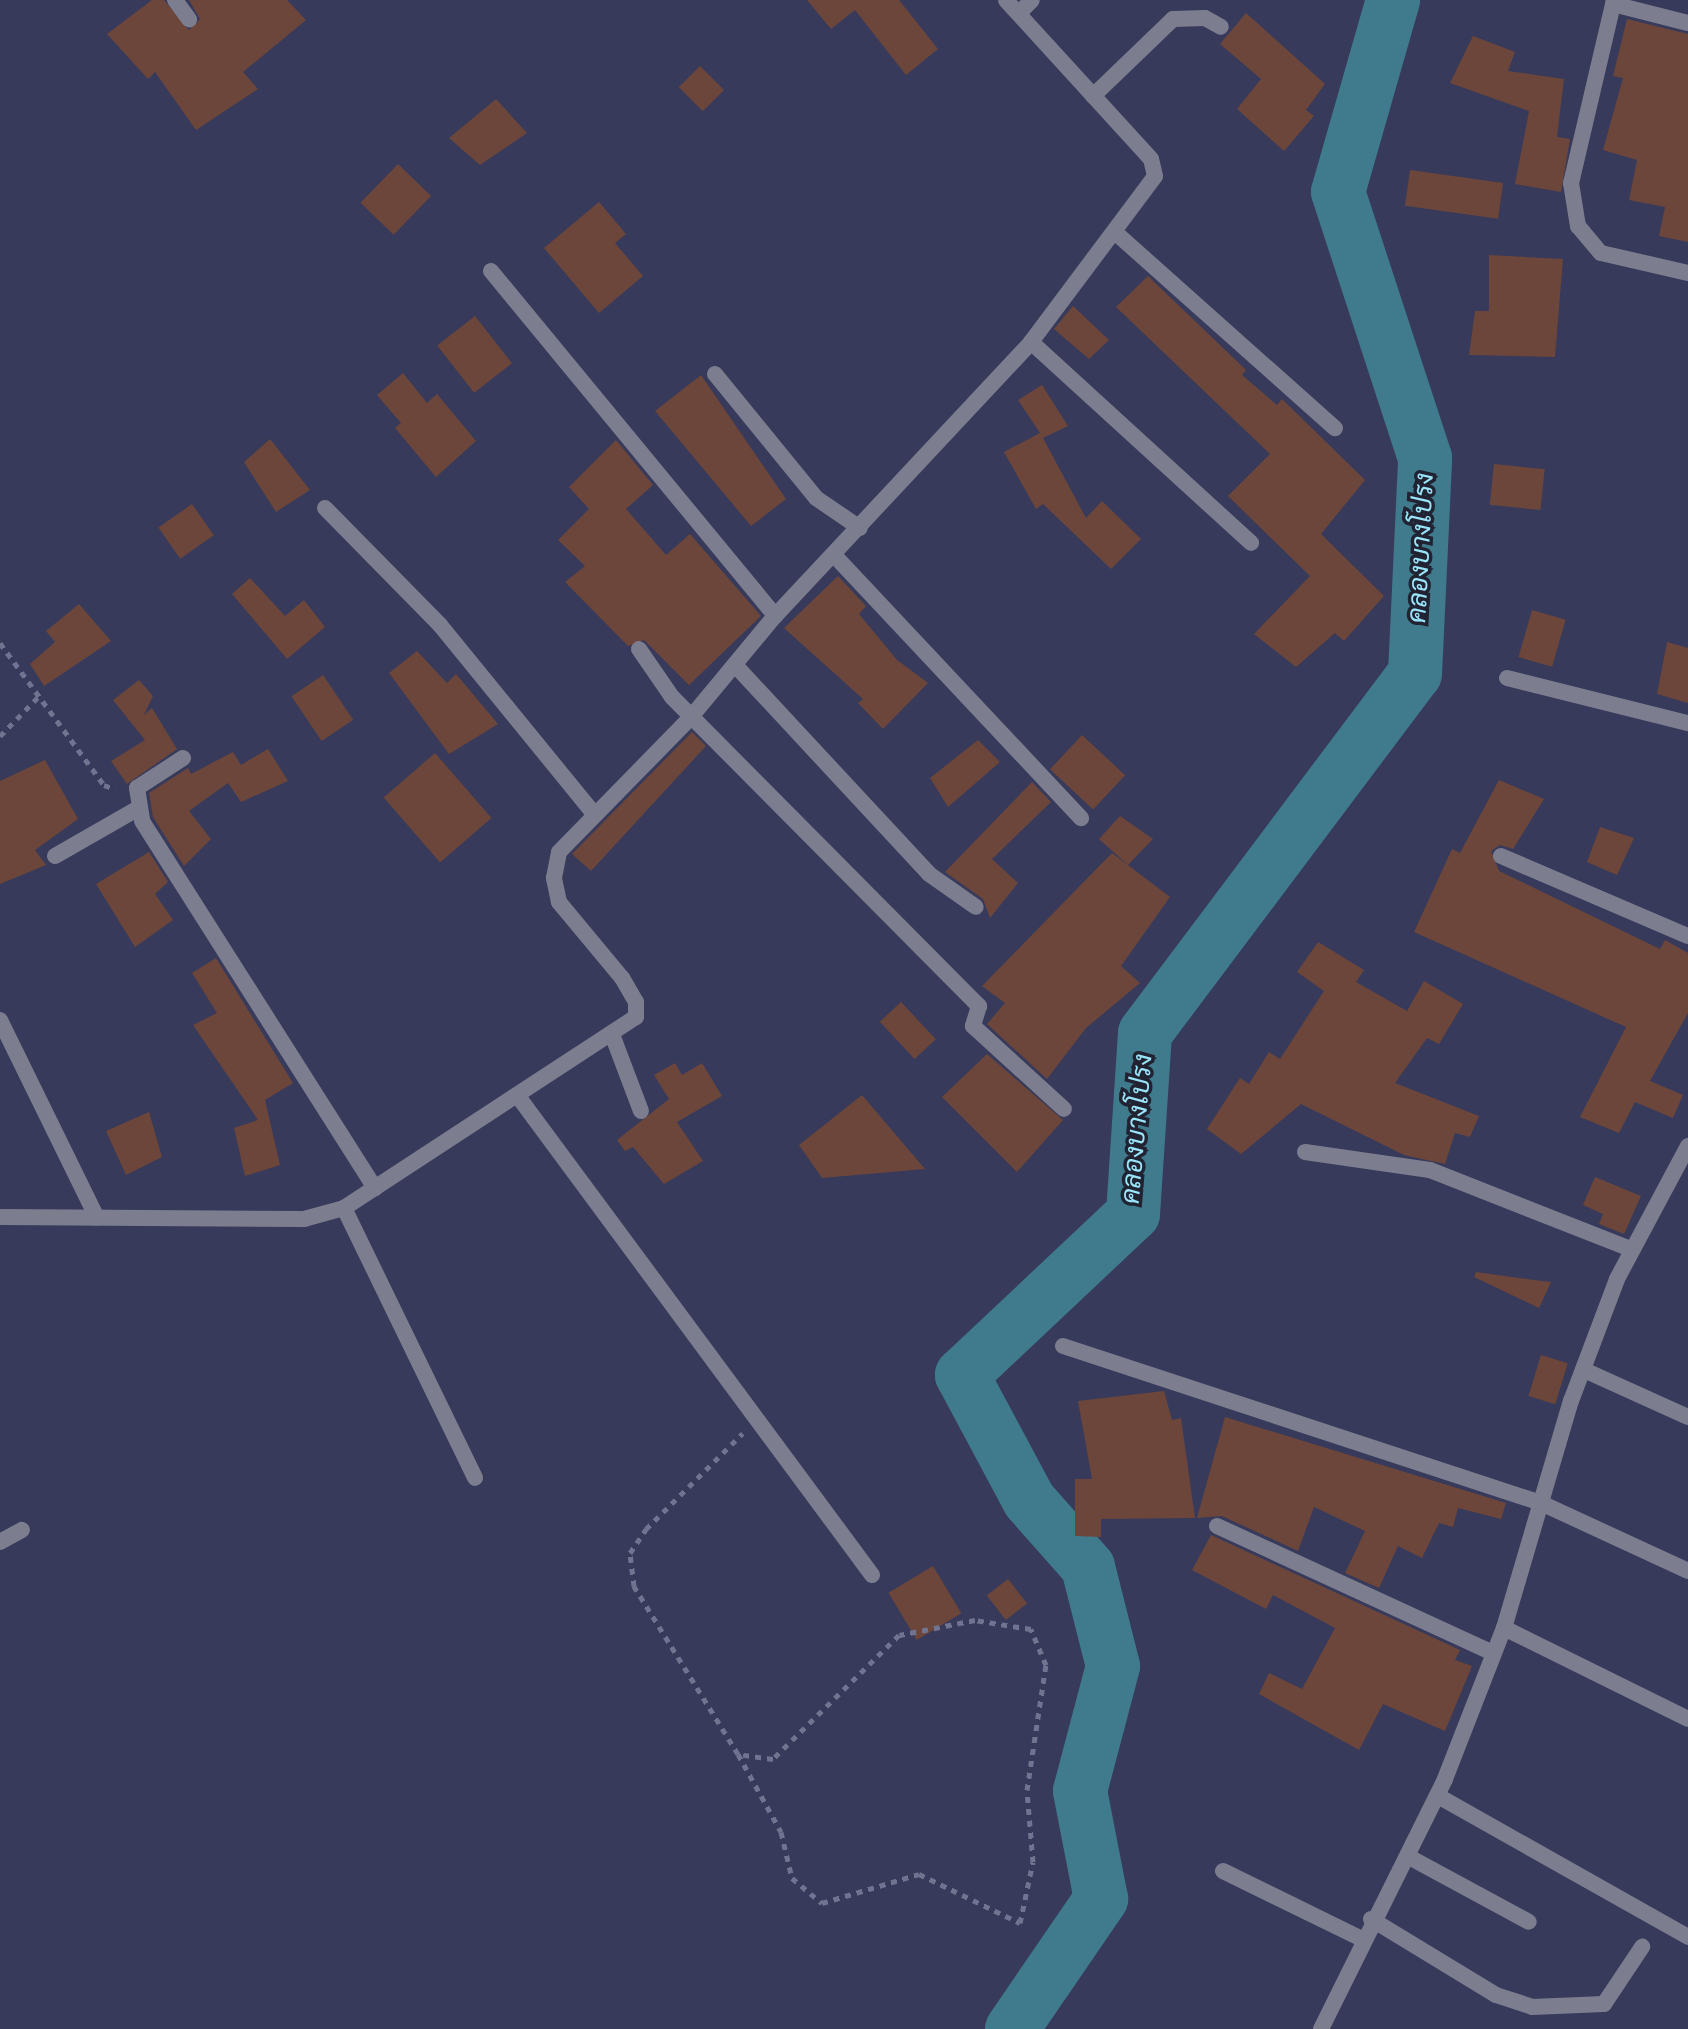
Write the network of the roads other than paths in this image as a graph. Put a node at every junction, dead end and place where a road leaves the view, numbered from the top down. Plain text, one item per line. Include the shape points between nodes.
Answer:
1 (175, 0) edge
2 (1006, 0) edge
3 (1032, 0) edge
4 (1614, 2) edge
5 (1019, 13) junction
6 (189, 19) dead end
7 (1688, 23) edge
8 (1221, 27) dead end
9 (1093, 96) junction
10 (1117, 234) junction
11 (491, 271) dead end
12 (1688, 273) edge
13 (1031, 342) junction
14 (715, 374) dead end
15 (1335, 428) dead end
16 (325, 508) dead end
17 (860, 528) junction
18 (1251, 543) dead end
19 (834, 555) junction
20 (775, 616) junction
21 (639, 649) dead end
22 (735, 665) junction
23 (1507, 678) dead end
24 (691, 717) junction
25 (1688, 723) edge
26 (183, 758) dead end
27 (136, 802) junction
28 (595, 815) junction
29 (1081, 818) dead end
30 (55, 856) dead end
31 (1501, 856) dead end
32 (976, 907) dead end
33 (1688, 936) edge
34 (0, 1020) edge
35 (613, 1037) junction
36 (517, 1095) junction
37 (1064, 1109) dead end
38 (641, 1111) dead end
39 (1687, 1148) edge
40 (1305, 1152) dead end
41 (375, 1188) junction
42 (344, 1208) junction
43 (0, 1217) edge
44 (97, 1218) junction
45 (1631, 1249) junction
46 (1063, 1346) dead end
47 (1584, 1370) junction
48 (1688, 1417) edge
49 (475, 1478) dead end
50 (1541, 1503) junction
51 (1217, 1526) dead end
52 (22, 1530) dead end
53 (0, 1542) edge
54 (1688, 1571) edge
55 (872, 1575) dead end
56 (1504, 1628) junction
57 (1491, 1652) junction
58 (1688, 1719) edge
59 (1438, 1796) junction
60 (1409, 1857) junction
61 (1223, 1871) dead end
62 (1371, 1919) junction
63 (1529, 1922) dead end
64 (1688, 1937) edge
65 (1362, 1939) junction
66 (1642, 1947) dead end
67 (1321, 2029) edge

1 - 6 street
2 - 5 street
3 - 5 street
4 - 7 street
4 - 12 street via 1571,183 1578,226 1601,253
5 - 9 street
8 - 9 street via 1205,18 1173,19
9 - 10 street via 1151,159 1155,176
10 - 13 street
10 - 15 street
11 - 20 street
13 - 17 street
13 - 18 street
14 - 17 street via 816,498
16 - 28 street via 440,625
17 - 19 street
19 - 20 street
19 - 29 street
20 - 22 street
21 - 24 street
22 - 24 street
22 - 32 street via 929,874
23 - 25 street
24 - 28 street
24 - 37 street via 979,1006 973,1026
26 - 27 street
27 - 30 street
27 - 41 street
28 - 35 street via 559,852 554,878 559,902 636,1002 636,1017
31 - 33 street
34 - 44 street
35 - 36 street
35 - 38 street
36 - 41 street
36 - 55 street
39 - 45 street
40 - 45 street via 1430,1170
41 - 42 street
42 - 44 street via 304,1219
42 - 49 street
43 - 44 street
45 - 47 street
46 - 50 street
47 - 48 street
47 - 50 street
50 - 54 street
50 - 56 street
51 - 57 street
52 - 53 street
56 - 57 street
56 - 58 street
57 - 59 street
59 - 60 street
59 - 64 street
60 - 62 street
60 - 63 street
61 - 65 street
62 - 65 street
62 - 66 street via 1496,1995 1532,2007 1604,2004
65 - 67 street

